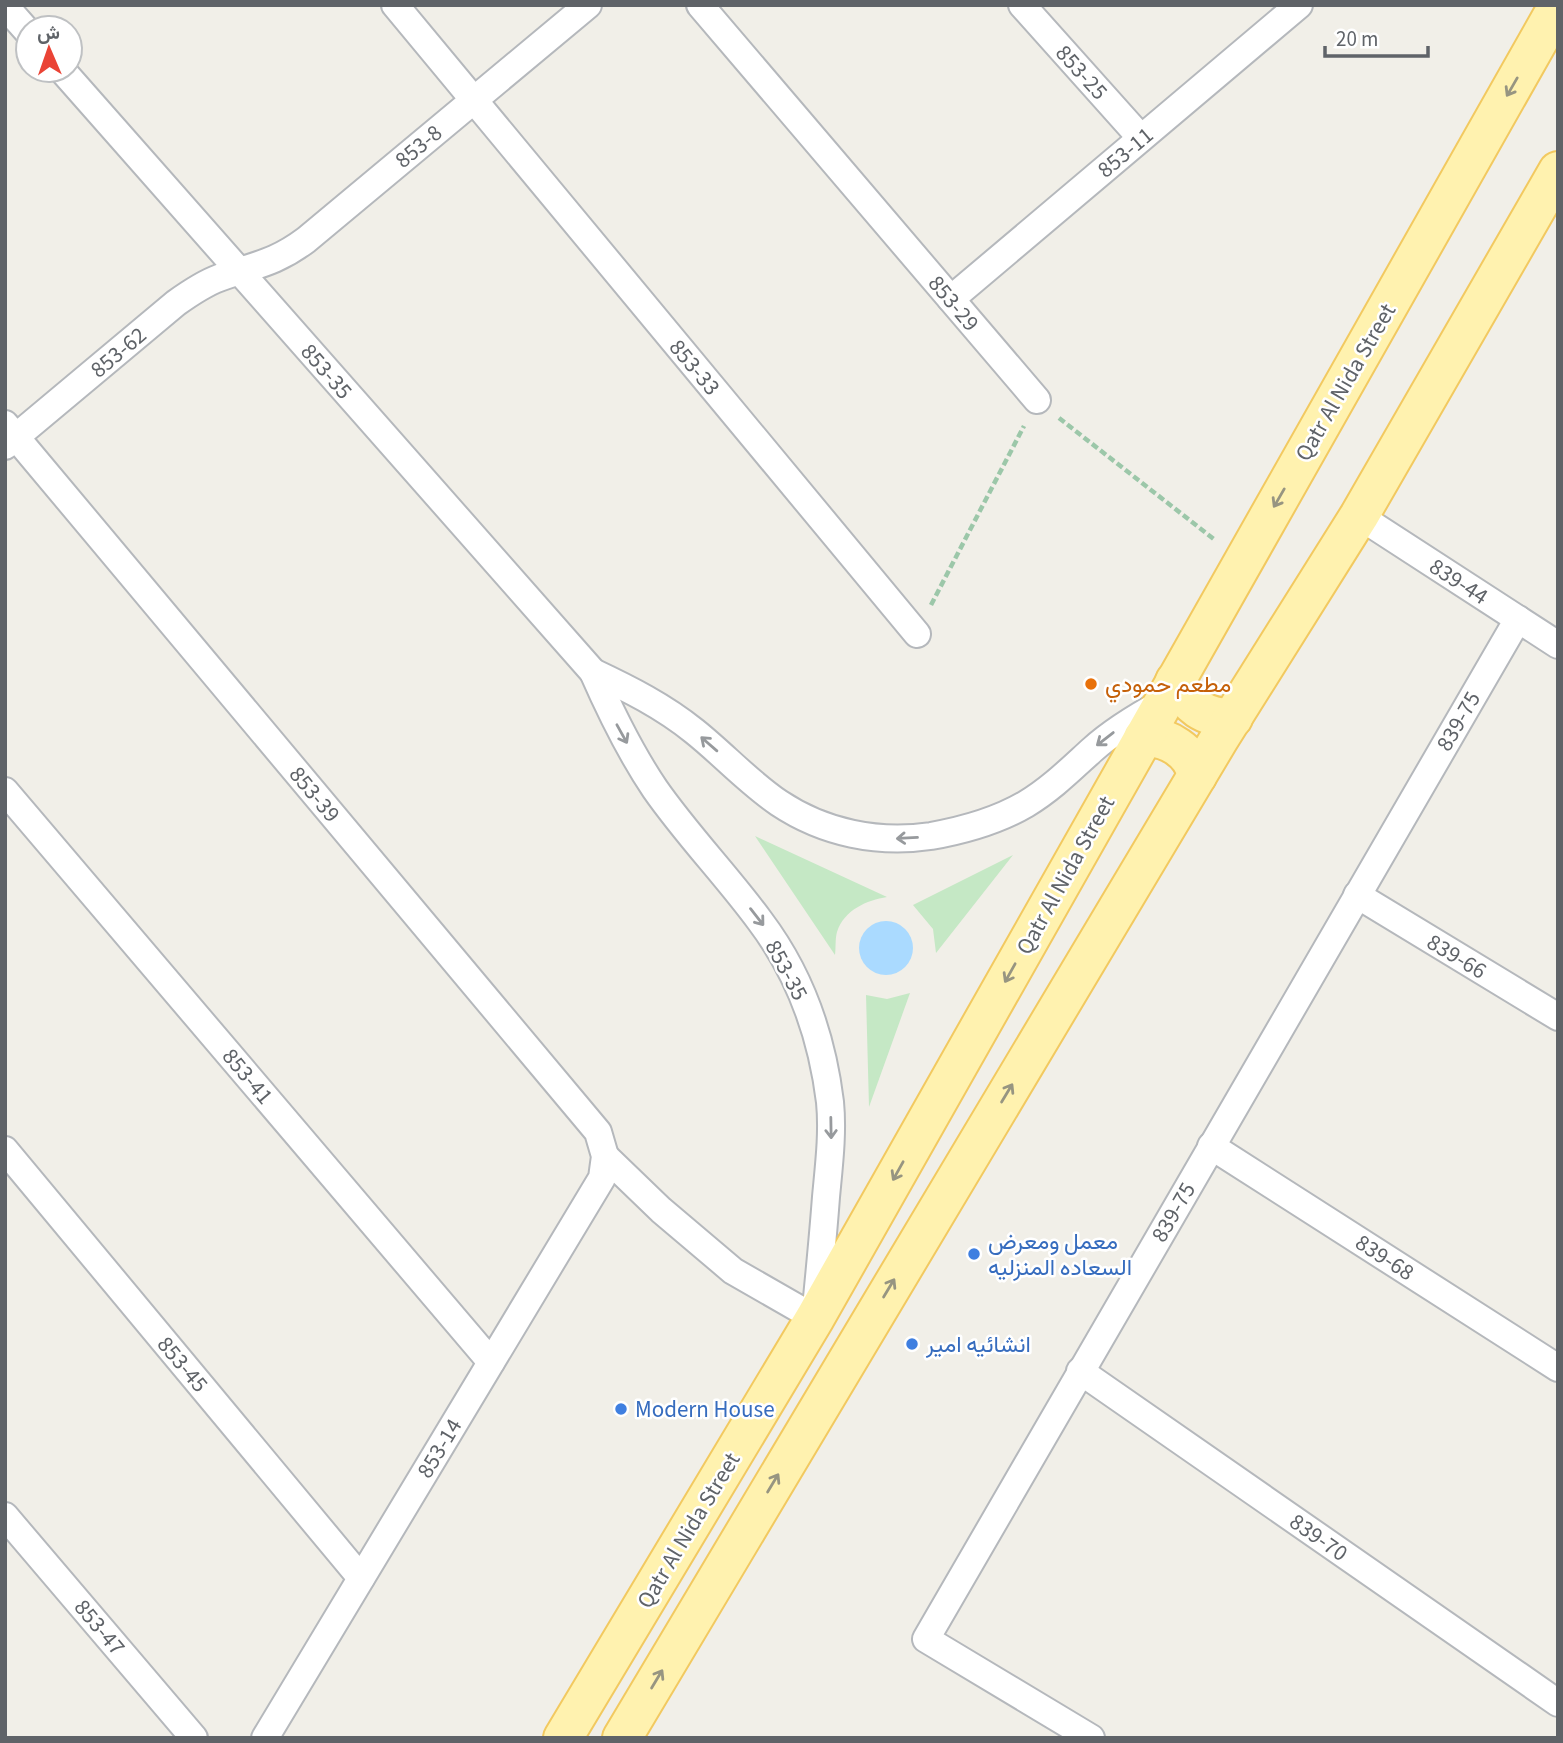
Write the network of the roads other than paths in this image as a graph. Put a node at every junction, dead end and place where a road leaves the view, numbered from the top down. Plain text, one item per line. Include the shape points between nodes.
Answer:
1 (395, 5) edge
2 (588, 5) edge
3 (700, 5) edge
4 (1022, 5) edge
5 (1299, 5) edge
6 (1558, 6) edge
7 (74, 84) edge
8 (473, 101) junction
9 (1141, 138) junction
10 (1558, 171) edge
11 (240, 272) junction
12 (951, 299) junction
13 (1037, 400) road end
14 (9, 436) edge
15 (1359, 516) junction
16 (1518, 619) junction
17 (917, 634) road end
18 (1558, 645) edge
19 (593, 673) junction
20 (1169, 692) junction
21 (1233, 718) junction
22 (1143, 737) junction
23 (1197, 776) junction
24 (5, 790) edge
25 (1357, 895) junction
26 (1558, 1017) edge
27 (1212, 1146) junction
28 (5, 1150) edge
29 (605, 1156) junction
30 (815, 1318) junction
31 (491, 1362) junction
32 (1558, 1368) edge
33 (1080, 1371) junction
34 (5, 1516) edge
35 (361, 1578) junction
36 (1558, 1703) edge
37 (194, 1738) edge
38 (265, 1738) edge
39 (563, 1738) edge
40 (622, 1738) edge
41 (1091, 1738) edge

1 - 8 street, 853-33
2 - 8 street, 853-8
3 - 12 street, 853-29
4 - 9 street, 853-25
5 - 9 street, 853-11
6 -> 20 main road, Qatr Al Nida Street
7 - 11 street, 853-35
8 - 11 street, 853-8 via 290,252
8 - 17 street, 853-33
9 - 12 street, 853-11
10 - 15 main road
11 - 14 street, 853-62 via 198,287
11 - 19 street, 853-35
12 - 13 street, 853-29
14 - 29 street, 853-39 via 598,1132
15 - 16 street, 839-44
15 - 21 main road
16 - 18 street, 839-44
16 - 25 street, 839-75
20 -> 19 street, 853-35 via 1027,804 972,828 886,839 858,836 804,818 765,792 671,713
19 -> 30 street, 853-35 via 621,733 655,789 783,956 815,1027 830,1104 831,1144
20 - 21 main road via 1211,717
20 - 22 main road, Qatr Al Nida Street
21 - 23 main road
22 - 23 main road via 1182,750
22 -> 30 main road, Qatr Al Nida Street
40 -> 23 main road
24 - 31 street, 853-41
25 - 26 street, 839-66
25 - 27 street, 839-75
27 - 32 street, 839-68
27 - 33 street, 839-75
28 - 35 street, 853-45
29 - 30 street via 733,1270
29 - 31 street, 853-14 via 602,1178
30 - 39 main road, Qatr Al Nida Street
31 - 35 street, 853-14
33 - 36 street, 839-70
33 - 41 street, 839-75 via 926,1639
34 - 37 street, 853-47
35 - 38 street, 853-14

